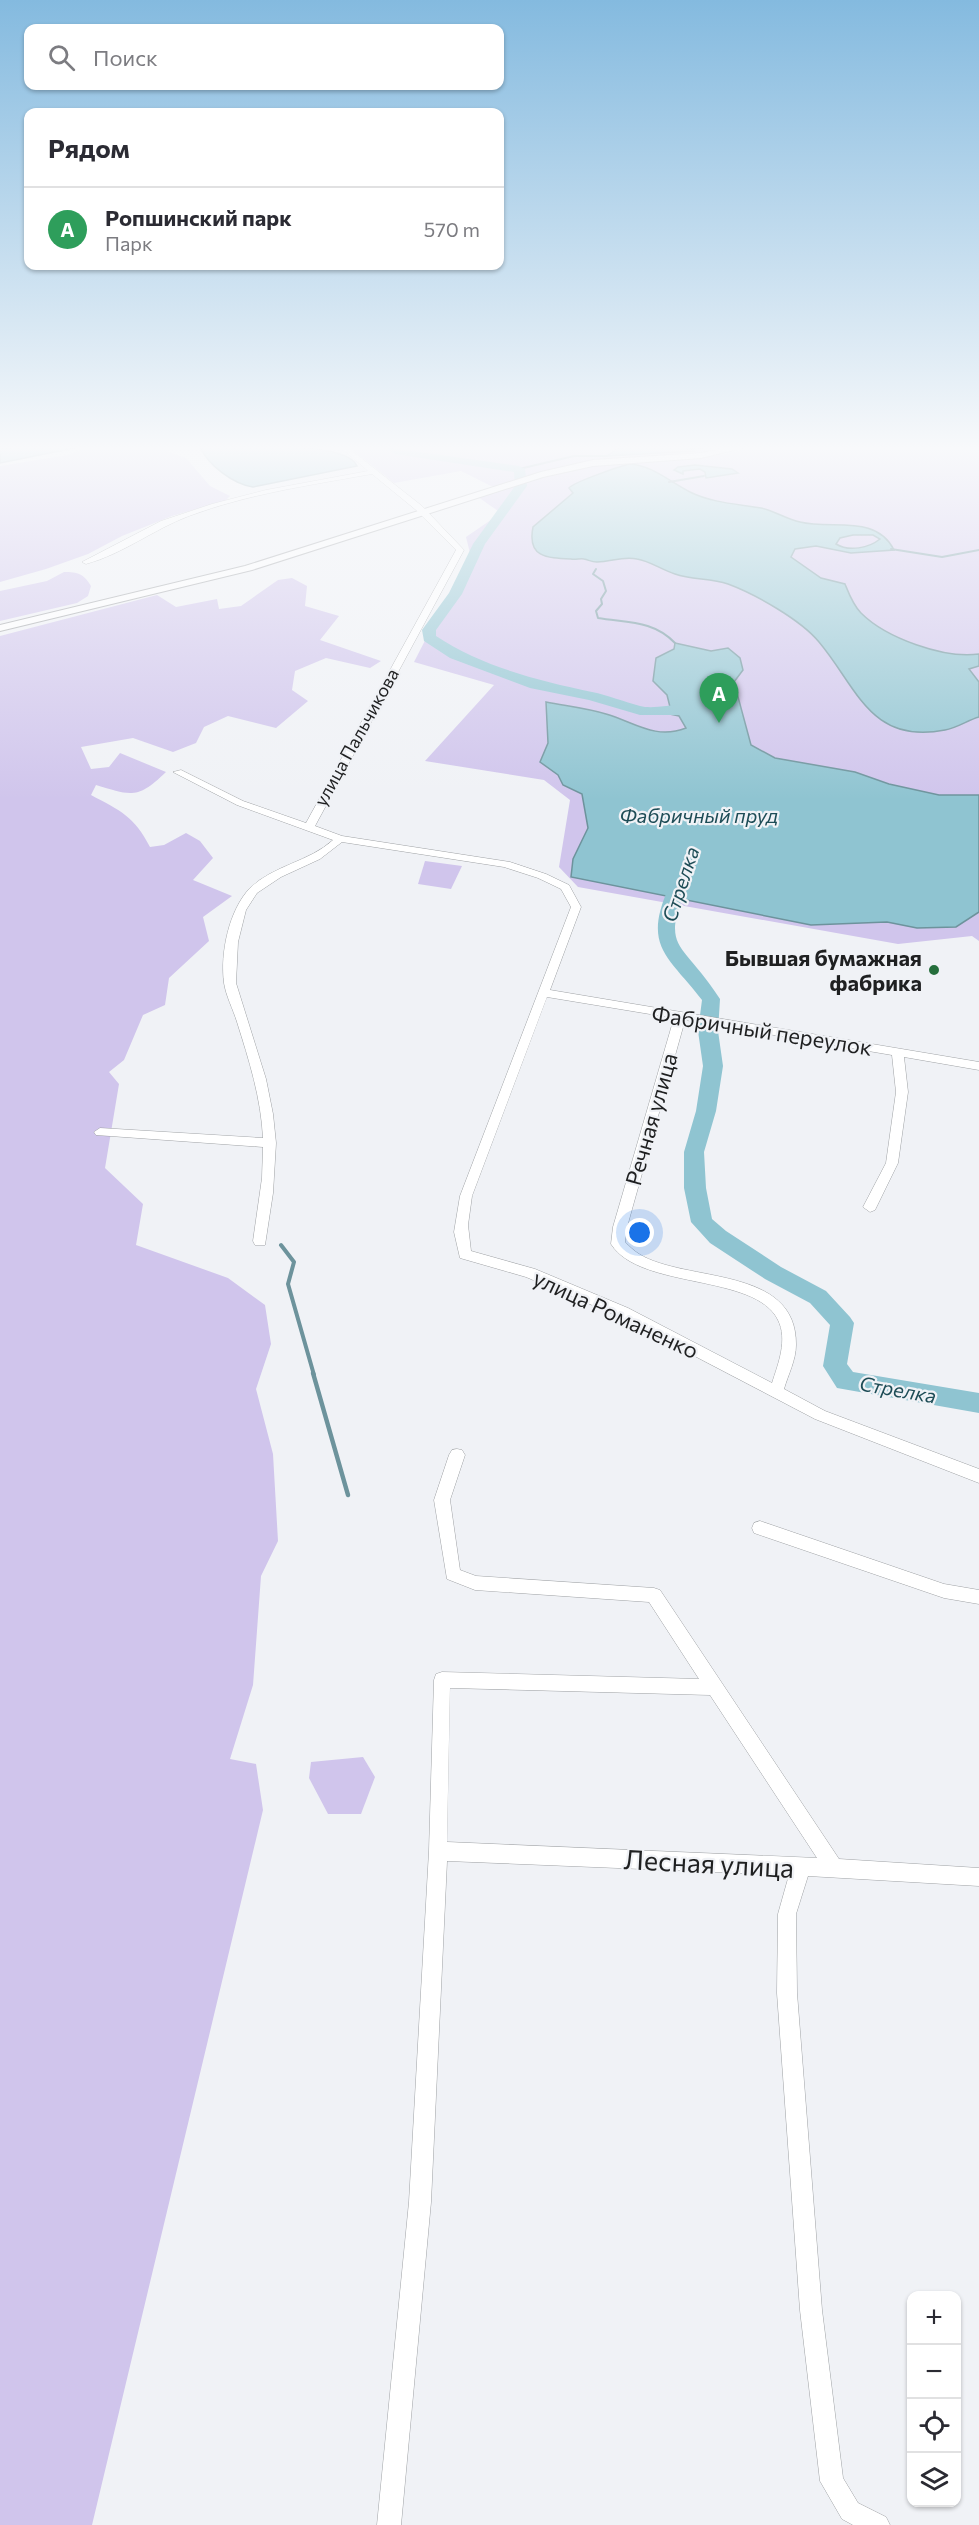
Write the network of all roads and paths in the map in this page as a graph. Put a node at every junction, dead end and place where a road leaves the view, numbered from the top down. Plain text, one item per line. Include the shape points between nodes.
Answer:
1 (257, 565) edge
2 (452, 565) edge
3 (0, 628) edge
4 (178, 772) dead end
5 (309, 827) junction
6 (340, 839) junction
7 (573, 897) joint
8 (544, 993) junction
9 (685, 1018) junction
10 (898, 1053) junction
11 (979, 1066) edge
12 (100, 1132) dead end
13 (270, 1143) junction
14 (870, 1207) dead end
15 (260, 1241) dead end
16 (776, 1393) junction
17 (457, 1455) dead end
18 (979, 1476) edge
19 (760, 1528) dead end
20 (979, 1597) edge
21 (714, 1687) junction
22 (438, 1851) junction
23 (801, 1868) junction
24 (834, 1868) junction
25 (979, 1877) edge
26 (389, 2525) edge
27 (878, 2525) edge

1 - 3 main road via 148,595
2 - 5 street, улица Пальчикова
4 - 5 street via 240,803
5 - 6 street, улица Пальчикова
6 - 7 street, улица Пальчикова via 506,864 550,880
6 - 13 street via 318,858 283,870 255,889 243,904 237,922 229,982 267,1112
7 - 8 street, улица Романенко via 575,913
8 - 9 street, Фабричный переулок
8 - 16 street, улица Романенко via 466,1196 460,1239 465,1254 530,1273 623,1312
9 - 10 street, Фабричный переулок
9 - 16 street, Речная улица via 618,1244 645,1263 737,1286 773,1304 789,1330
10 - 11 street, Фабричный переулок
10 - 14 street via 903,1092 892,1163
12 - 13 street
13 - 15 street
16 - 18 street, улица Романенко via 820,1415
17 - 21 street via 442,1500 453,1574 475,1583 654,1595
19 - 20 street via 944,1591
21 - 22 street via 442,1680
21 - 24 street
22 - 23 street, Лесная улица
22 - 26 street via 420,2202
23 - 24 street, Лесная улица
23 - 27 street via 787,1914 787,1993 811,2310 831,2481 850,2511
24 - 25 street, Лесная улица

